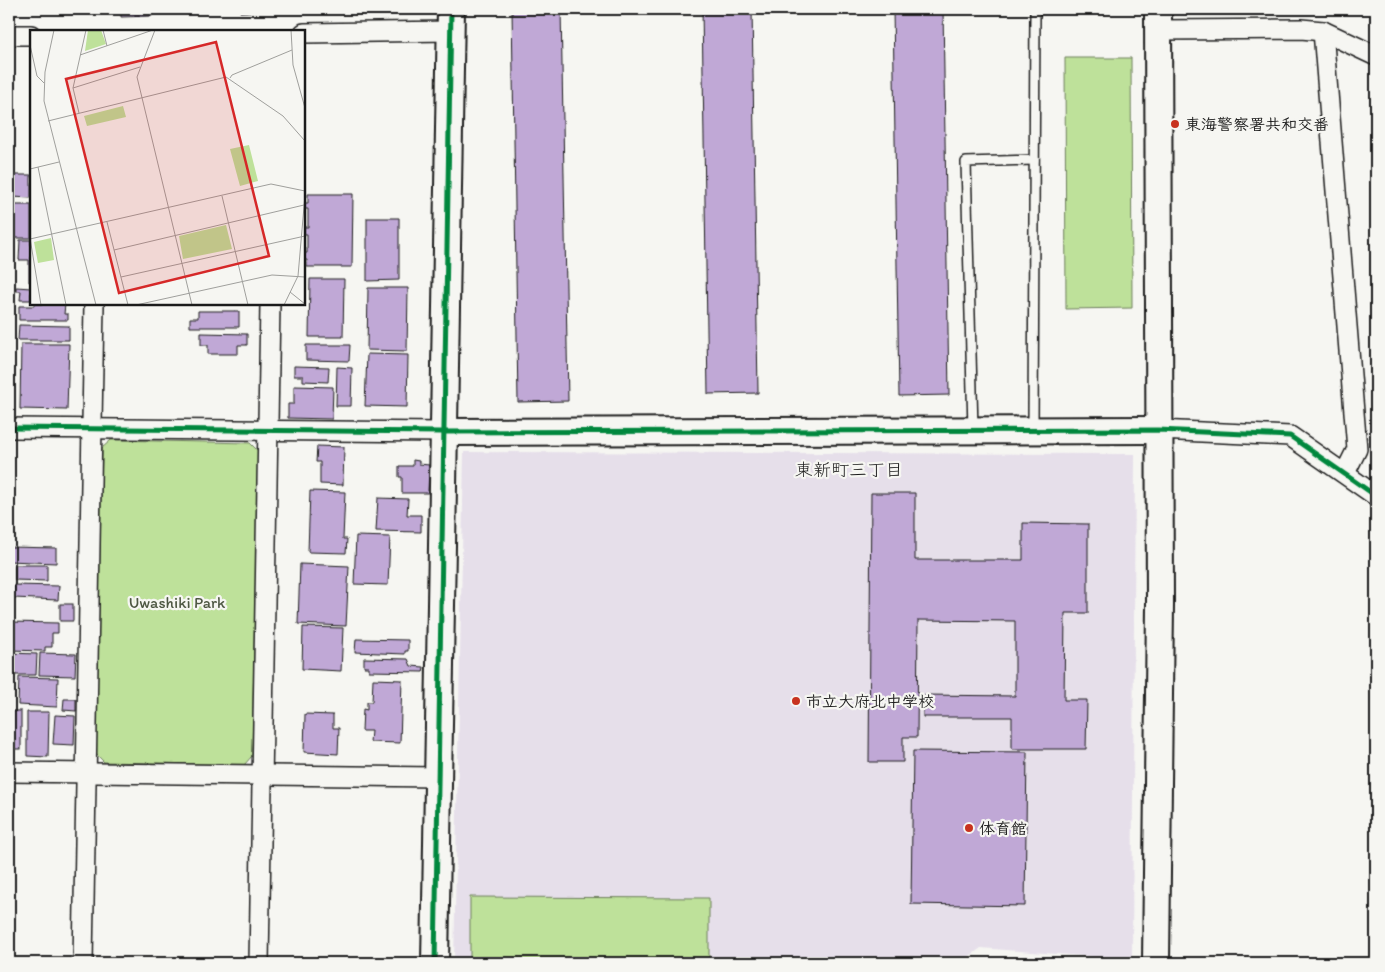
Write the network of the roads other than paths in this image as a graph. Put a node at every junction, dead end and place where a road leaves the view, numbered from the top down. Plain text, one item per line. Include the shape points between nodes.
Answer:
1 (1035, 9) edge
2 (1158, 19) edge
3 (451, 20) edge
4 (1323, 31) junction
5 (305, 34) edge
6 (9, 35) edge
7 (30, 35) edge
8 (1376, 56) edge
9 (1034, 160) junction
10 (94, 305) edge
11 (270, 305) edge
12 (9, 428) edge
13 (92, 429) junction
14 (1158, 430) junction
15 (268, 432) junction
16 (442, 432) junction
17 (973, 432) junction
18 (1033, 432) junction
19 (1345, 473) junction
20 (1376, 496) edge
21 (9, 772) edge
22 (86, 774) junction
23 (262, 776) junction
24 (437, 777) junction
25 (83, 963) edge
26 (260, 963) edge
27 (435, 963) edge
28 (1156, 963) edge

1 - 9 lane
2 - 4 street
2 - 14 street
3 - 5 street
3 - 16 street
4 - 8 street
4 - 19 street via 1357,449
6 - 7 street
9 - 17 lane via 966,162
9 - 18 lane
10 - 13 street
11 - 15 street
12 - 13 street
13 - 15 street
13 - 22 street
14 - 18 street
14 - 19 street via 1290,436
14 - 28 street via 1160,605
15 - 16 street
15 - 23 street
16 - 17 street
16 - 24 street
17 - 18 street
19 - 20 street
21 - 22 street
22 - 23 street
22 - 25 street
23 - 24 street
23 - 26 street
24 - 27 street

